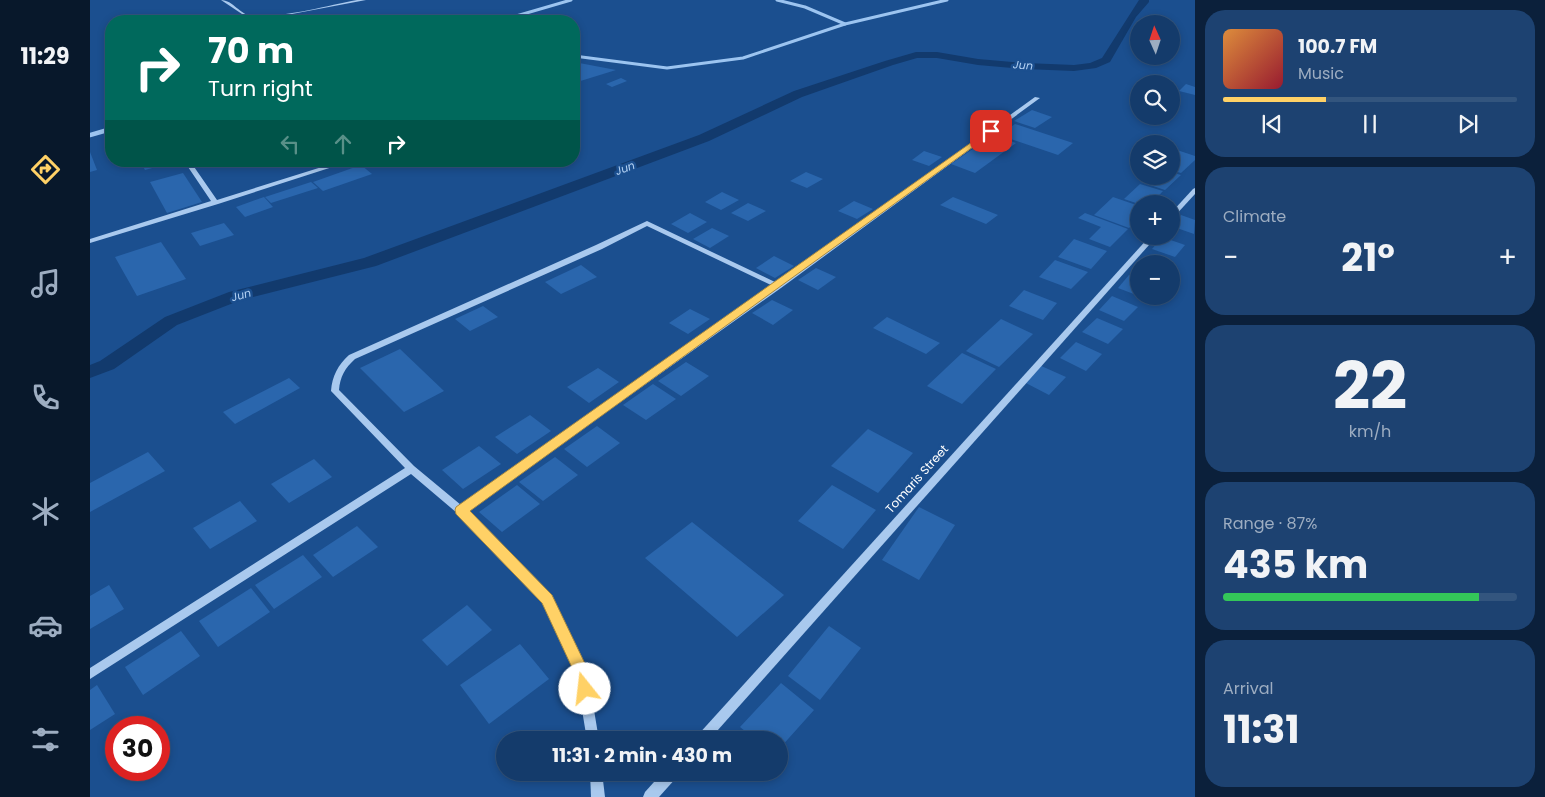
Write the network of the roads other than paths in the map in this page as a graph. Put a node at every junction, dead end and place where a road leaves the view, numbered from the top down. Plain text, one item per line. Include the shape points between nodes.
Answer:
1 (223, 0) edge
2 (364, 0) edge
3 (245, 15) edge
4 (282, 15) edge
5 (1037, 98) dead end
6 (191, 167) edge
7 (329, 167) edge
8 (1195, 190) edge
9 (216, 203) junction
10 (1180, 207) edge
11 (90, 242) edge
12 (1146, 245) edge
13 (778, 286) junction
14 (411, 469) junction
15 (461, 510) junction
16 (90, 674) edge
17 (592, 731) edge
18 (709, 731) edge
19 (597, 781) edge
20 (664, 781) edge
21 (598, 797) edge
22 (650, 797) edge

1 - 3 street
2 - 4 street
5 - 13 street
6 - 9 street
7 - 9 street
8 - 10 street
9 - 11 street
12 - 18 street, Tomaris Street
13 - 14 street via 647,223 599,248 352,357 338,373 336,391
13 - 15 street
14 - 15 street
14 - 16 street
15 - 17 street via 547,599 582,674
19 - 21 street
20 - 22 street

